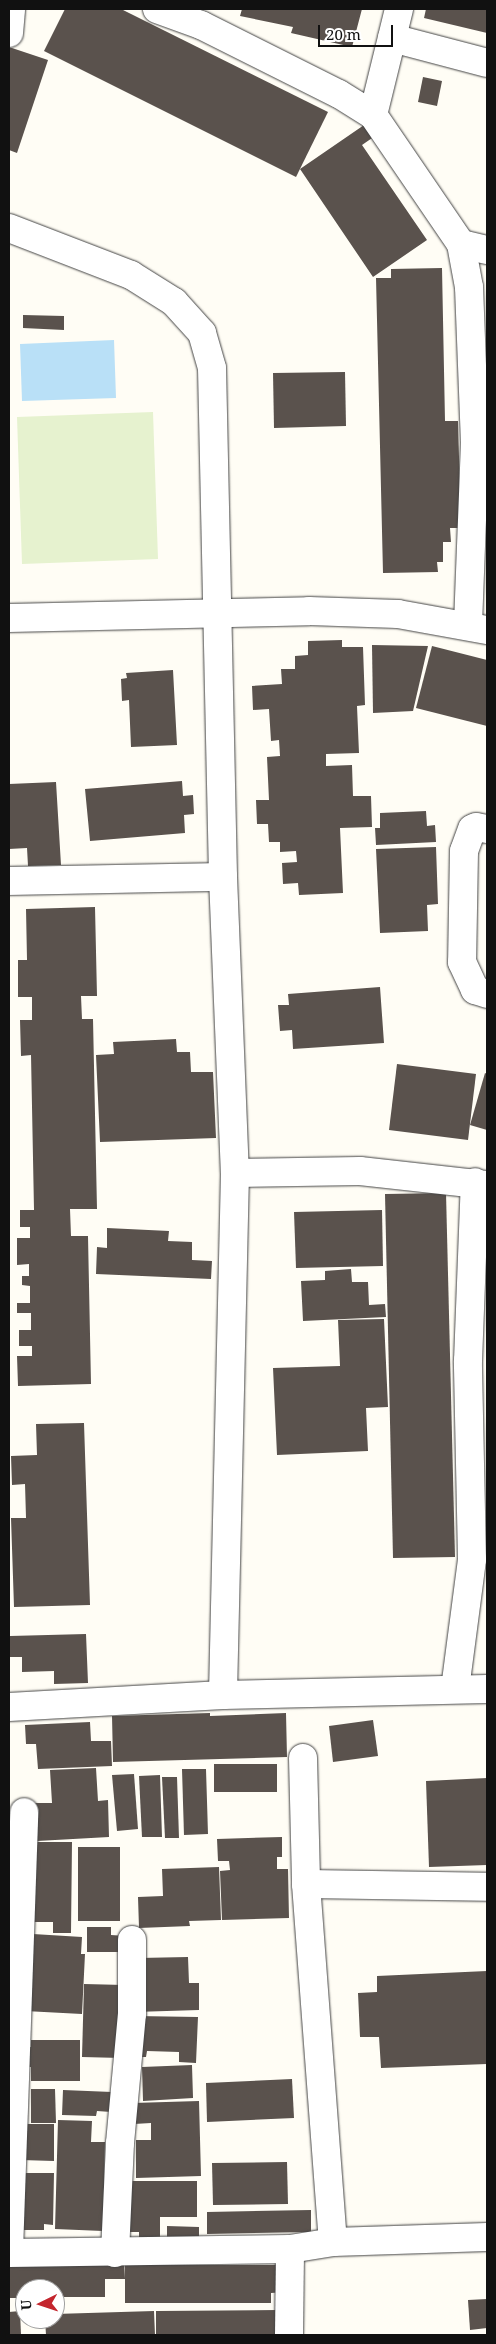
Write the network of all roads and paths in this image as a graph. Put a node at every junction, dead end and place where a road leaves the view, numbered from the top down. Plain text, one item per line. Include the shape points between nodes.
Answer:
1 (10, 9) edge
2 (157, 9) edge
3 (399, 9) edge
4 (203, 17) edge
5 (9, 33) edge
6 (392, 38) junction
7 (487, 63) edge
8 (373, 115) junction
9 (9, 228) edge
10 (461, 244) junction
11 (487, 250) edge
12 (481, 443) edge
13 (219, 611) junction
14 (9, 618) edge
15 (478, 628) edge
16 (487, 829) edge
17 (222, 877) junction
18 (9, 881) edge
19 (487, 994) edge
20 (235, 1173) junction
21 (481, 1184) edge
22 (478, 1363) edge
23 (487, 1512) edge
24 (472, 1559) junction
25 (456, 1688) junction
26 (487, 1689) edge
27 (223, 1695) junction
28 (9, 1707) edge
29 (302, 1758) dead end
30 (24, 1812) dead end
31 (306, 1884) junction
32 (487, 1886) edge
33 (132, 1940) dead end
34 (487, 2237) edge
35 (333, 2242) junction
36 (290, 2249) junction
37 (9, 2252) edge
38 (115, 2254) junction
39 (289, 2335) edge

1 - 5 street
2 - 4 street
3 - 6 street
4 - 8 street
6 - 7 street
6 - 8 street
8 - 10 street
9 - 13 street via 131,275 174,302 202,333 212,368
10 - 11 street
10 - 12 street via 469,287
12 - 15 street
13 - 14 street
13 - 15 street via 398,614
13 - 17 street
16 - 19 street via 472,829 464,851 462,962 470,984 475,990
17 - 18 street
17 - 20 street
20 - 21 street via 360,1171
20 - 27 street
21 - 22 street
22 - 24 street
23 - 24 street
24 - 25 street
25 - 26 street
25 - 27 street
27 - 28 street
29 - 31 street
30 - 37 street
31 - 32 street
31 - 35 street
33 - 38 street via 132,2014 120,2142
34 - 35 street
35 - 36 street
36 - 38 street
36 - 39 street
37 - 38 street

